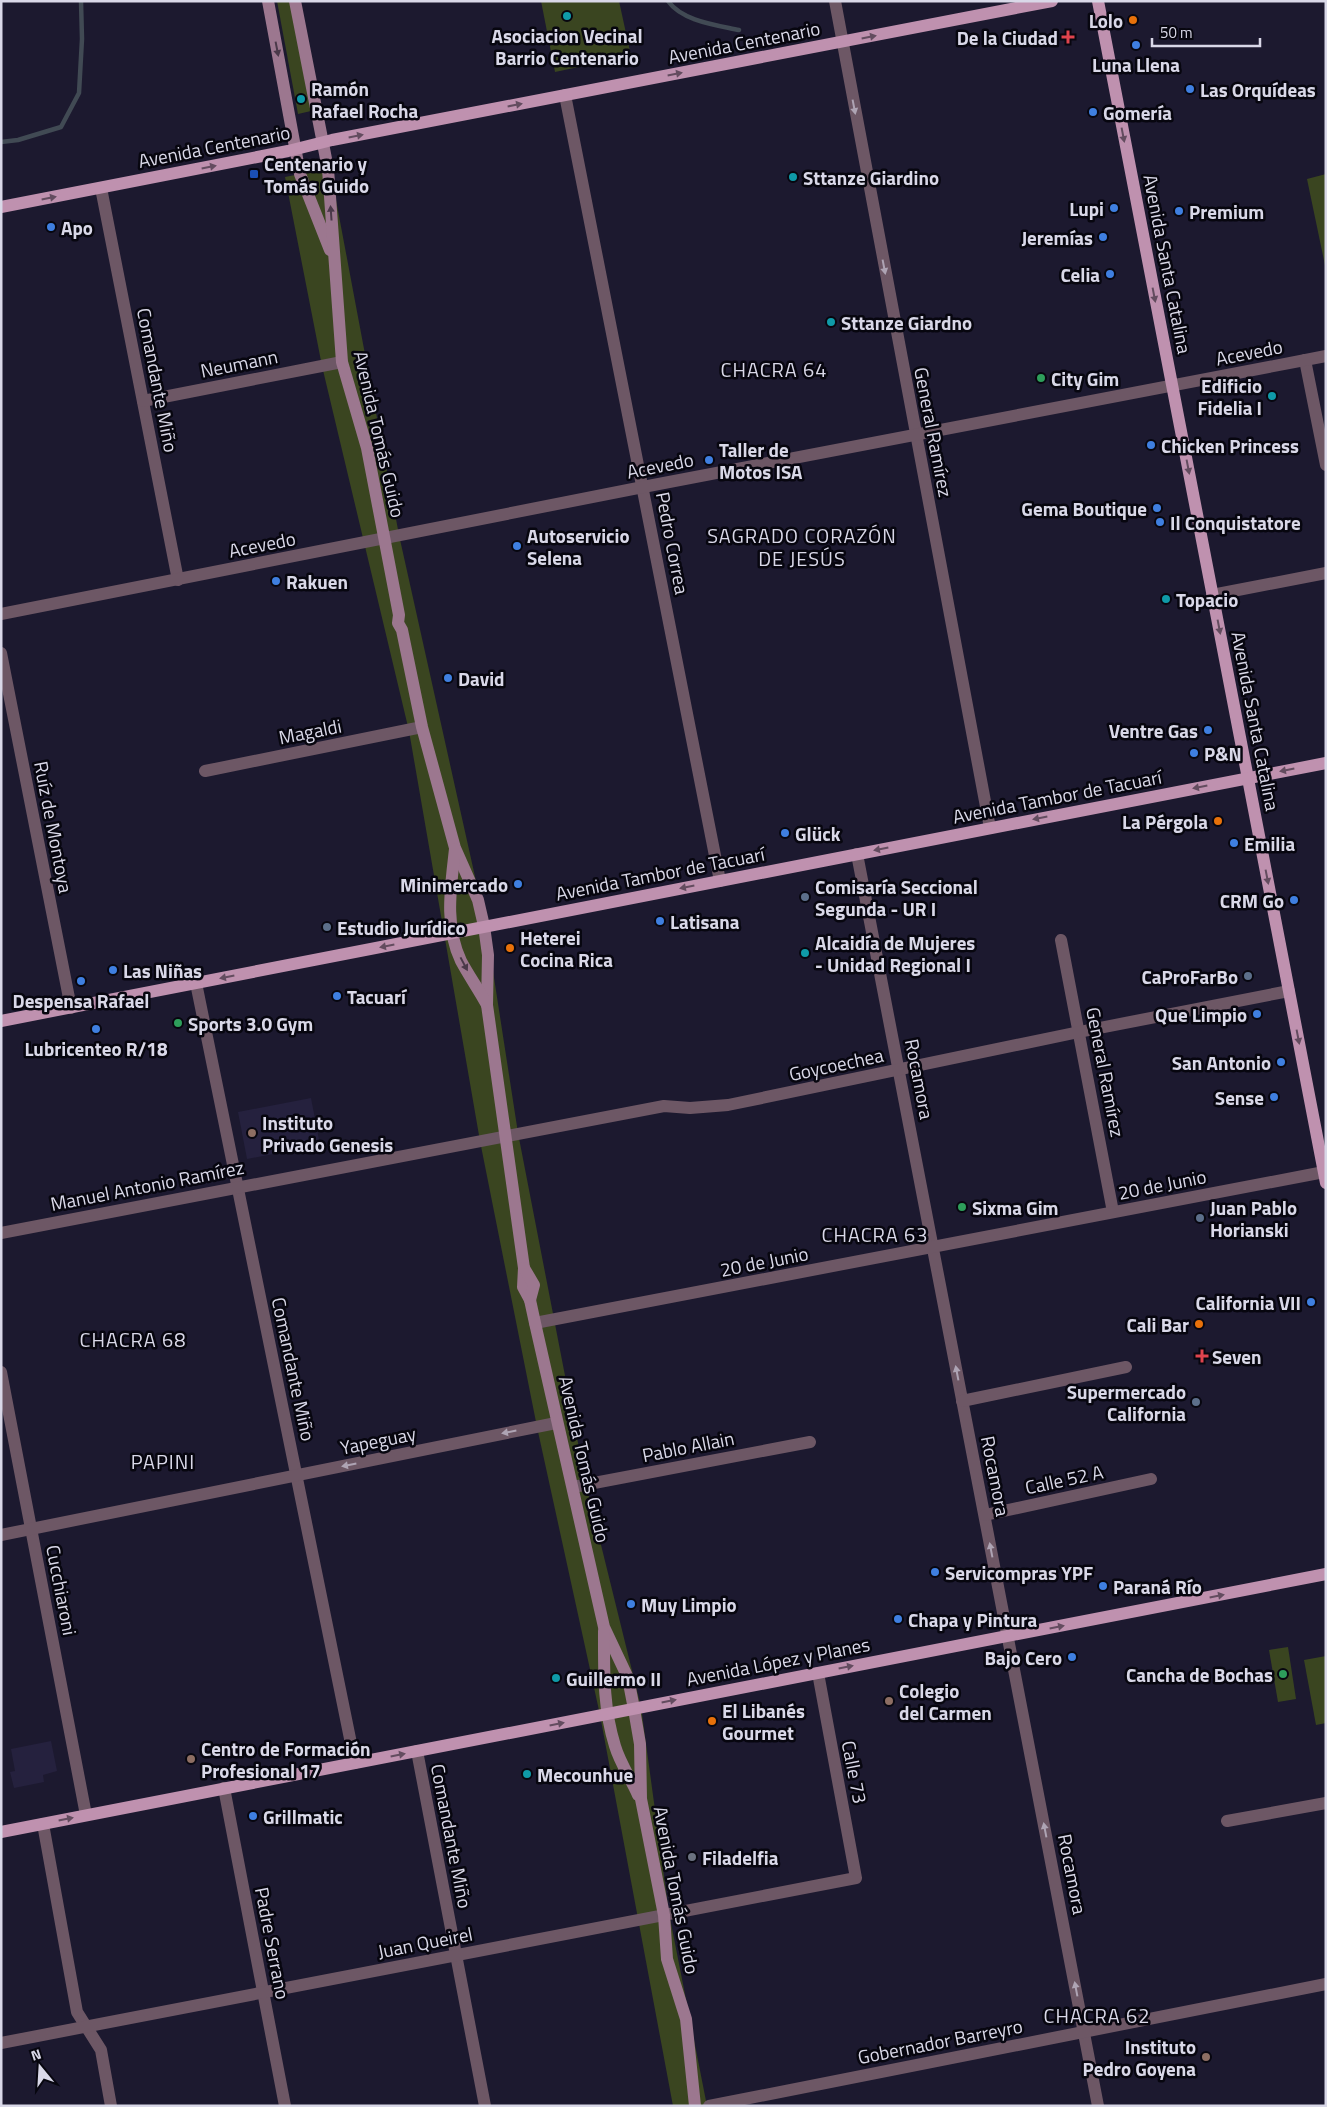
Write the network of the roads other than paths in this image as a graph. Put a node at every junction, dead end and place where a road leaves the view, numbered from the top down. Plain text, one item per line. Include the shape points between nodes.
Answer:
1 (268, 1) edge
2 (295, 1) edge
3 (835, 1) edge
4 (1052, 1) edge
5 (1098, 1) edge
6 (842, 42) junction
7 (565, 95) junction
8 (323, 142) junction
9 (297, 150) junction
10 (101, 188) junction
11 (1, 207) edge
12 (335, 261) junction
13 (1326, 356) edge
14 (1306, 360) junction
15 (342, 362) junction
16 (1172, 385) junction
17 (143, 401) junction
18 (916, 435) junction
19 (1326, 465) edge
20 (642, 487) junction
21 (384, 538) junction
22 (1326, 573) edge
23 (178, 580) junction
24 (1212, 595) junction
25 (1, 614) edge
26 (1, 653) edge
27 (422, 728) junction
28 (1326, 763) edge
29 (206, 771) dead end
30 (1248, 778) junction
31 (990, 828) junction
32 (455, 848) junction
33 (857, 854) junction
34 (720, 881) junction
35 (484, 926) junction
36 (452, 933) junction
37 (1061, 940) dead end
38 (196, 983) junction
39 (1289, 991) junction
40 (487, 1005) junction
41 (71, 1008) junction
42 (1, 1021) edge
43 (1079, 1032) junction
44 (899, 1070) junction
45 (506, 1135) junction
46 (1325, 1177) edge
47 (237, 1187) junction
48 (1113, 1212) junction
49 (1, 1233) edge
50 (933, 1247) junction
51 (535, 1323) junction
52 (1126, 1367) dead end
53 (1, 1372) edge
54 (962, 1400) junction
55 (556, 1423) junction
56 (810, 1442) dead end
57 (296, 1475) junction
58 (1151, 1479) dead end
59 (573, 1487) junction
60 (984, 1515) junction
61 (31, 1529) junction
62 (1, 1535) edge
63 (1326, 1574) edge
64 (604, 1627) junction
65 (1008, 1636) junction
66 (818, 1673) junction
67 (634, 1709) junction
68 (607, 1714) junction
69 (416, 1751) junction
70 (355, 1763) junction
71 (224, 1788) junction
72 (641, 1799) junction
73 (1326, 1803) edge
74 (86, 1815) junction
75 (1227, 1821) dead end
76 (43, 1824) junction
77 (1, 1832) edge
78 (856, 1878) joint
79 (664, 1915) junction
80 (456, 1955) junction
81 (1326, 1984) edge
82 (263, 1992) junction
83 (86, 2026) junction
84 (1084, 2031) junction
85 (1, 2043) edge
86 (111, 2106) edge
87 (285, 2106) edge
88 (485, 2106) edge
89 (695, 2106) edge
90 (709, 2106) edge
91 (1098, 2106) edge

1 -> 9 main road, Avenida Tomás Guido
2 - 8 main road, Avenida Tomás Guido
3 - 6 street, General Ramírez
6 -> 4 main road, Avenida Centenario
5 -> 16 main road, Avenida Santa Catalina
7 -> 6 main road, Avenida Centenario
6 -> 18 street, General Ramírez
8 -> 7 main road, Avenida Centenario
7 - 20 street, Pedro Correa
8 - 9 main road, Avenida Centenario
12 -> 8 main road, Avenida Tomás Guido
10 -> 9 main road, Avenida Centenario
9 - 12 main road, Avenida Tomás Guido via 300,174
11 -> 10 main road, Avenida Centenario
10 - 17 street, Comandante Miño
12 - 15 main road, Avenida Tomás Guido
13 - 14 street, Acevedo
14 - 16 street, Acevedo
14 - 19 street
15 - 17 street, Neumann
15 - 21 main road, Avenida Tomás Guido via 367,448
16 - 18 street, Acevedo
16 -> 24 main road, Avenida Santa Catalina
17 - 23 street, Comandante Miño
18 - 20 street, Acevedo
18 - 31 street, General Ramírez
20 - 21 street, Acevedo
20 - 34 street, Pedro Correa
21 - 23 street, Acevedo
21 - 27 main road, Avenida Tomás Guido via 398,623
22 - 24 street
23 - 25 street, Acevedo
24 -> 30 main road, Avenida Santa Catalina
26 - 41 street, Ruíz de Montoya
27 - 29 street, Magaldi
27 - 32 main road, Avenida Tomás Guido
28 -> 30 main road, Avenida Tambor de Tacuarí
30 -> 31 main road, Avenida Tambor de Tacuarí
30 -> 39 main road, Avenida Santa Catalina
31 -> 33 main road, Avenida Tambor de Tacuarí
32 - 35 main road, Avenida Tomás Guido via 478,900
32 - 36 main road, Avenida Tomás Guido via 449,905
33 - 34 main road, Avenida Tambor de Tacuarí
33 - 44 street, Rocamora
34 -> 35 main road, Avenida Tambor de Tacuarí
35 - 36 main road, Avenida Tambor de Tacuarí
35 - 40 main road, Avenida Tomás Guido via 488,955
36 -> 38 main road, Avenida Tambor de Tacuarí
36 -> 40 main road, Avenida Tomás Guido via 460,959
37 - 43 street, General Ramírez
38 - 41 main road, Avenida Tambor de Tacuarí
38 - 47 street, Comandante Miño
39 - 43 street, Goycoechea
39 -> 46 main road, Avenida Santa Catalina
40 - 45 main road, Avenida Tomás Guido
41 - 42 main road, Avenida Tambor de Tacuarí
43 - 44 street, Goycoechea
43 - 48 street, General Ramírez
44 - 45 street, Goycoechea via 728,1106 664,1106
44 - 50 street, Rocamora
45 - 47 street, Manuel Antonio Ramírez
45 - 51 main road, Avenida Tomás Guido via 524,1268 523,1288 530,1300
46 - 48 street, 20 de Junio
47 - 49 street, Manuel Antonio Ramírez
47 - 57 street, Comandante Miño
48 - 50 street, 20 de Junio
50 - 51 street, 20 de Junio
54 -> 50 street, Rocamora
51 - 55 main road, Avenida Tomás Guido
52 - 54 street
53 - 61 street, Cucchiaroni
54 - 60 street, Rocamora
55 -> 57 street, Yapeguay
55 - 59 main road, Avenida Tomás Guido
56 - 59 street, Pablo Allain
57 - 61 street, Yapeguay
57 - 70 street, Comandante Miño
58 - 60 street, Calle 52 A
59 - 64 main road, Avenida Tomás Guido
65 -> 60 street, Rocamora
61 - 62 street, Yapeguay
61 - 74 street, Cucchiaroni
65 -> 63 main road, Avenida López y Planes
64 - 67 main road, Avenida Tomás Guido via 628,1678
64 - 68 main road, Avenida Tomás Guido via 603,1690
66 -> 65 main road, Avenida López y Planes
84 -> 65 street, Rocamora
67 -> 66 main road, Avenida López y Planes
66 - 78 street, Calle 73
67 - 68 main road, Avenida López y Planes
67 - 72 main road, Avenida Tomás Guido via 640,1744
69 -> 68 main road, Avenida López y Planes
68 - 72 main road, Avenida Tomás Guido via 615,1748
70 -> 69 main road, Avenida López y Planes
69 - 80 street, Comandante Miño
70 - 71 main road, Avenida López y Planes
71 - 74 main road, Avenida López y Planes
71 - 82 street, Padre Serrano
72 - 79 main road, Avenida Tomás Guido
73 - 75 street
76 -> 74 main road, Avenida López y Planes
76 - 77 main road, Avenida López y Planes
76 - 83 street via 77,2012
78 - 79 street, Juan Queirel
79 - 80 street, Juan Queirel
79 - 89 main road, Avenida Tomás Guido via 667,1959 686,2019
80 - 82 street, Juan Queirel
80 - 88 street, Comandante Miño
81 - 84 street, Gobernador Barreyro
82 - 83 street, Juan Queirel
82 - 87 street, Padre Serrano
83 - 85 street, Juan Queirel
83 - 86 street via 101,2050
84 - 90 street, Gobernador Barreyro
84 - 91 street, Rocamora

